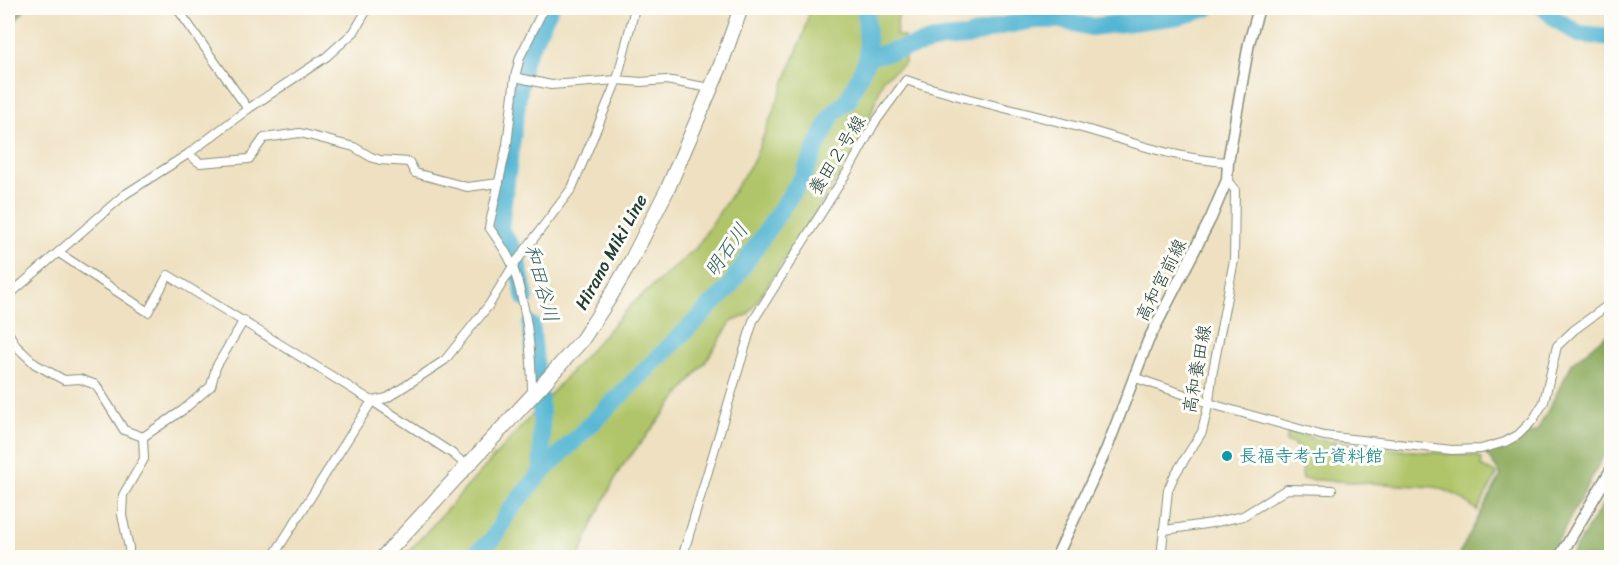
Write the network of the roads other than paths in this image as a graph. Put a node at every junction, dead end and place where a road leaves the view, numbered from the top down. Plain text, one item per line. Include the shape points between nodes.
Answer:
1 (177, 8) edge
2 (368, 8) edge
3 (543, 8) edge
4 (635, 8) edge
5 (741, 8) edge
6 (1259, 8) edge
7 (515, 77) junction
8 (617, 80) junction
9 (710, 88) junction
10 (248, 109) junction
11 (188, 154) junction
12 (1228, 162) junction
13 (1227, 180) junction
14 (499, 183) junction
15 (59, 253) junction
16 (513, 266) junction
17 (8, 296) edge
18 (1611, 302) edge
19 (244, 321) junction
20 (8, 332) edge
21 (1133, 377) junction
22 (537, 391) junction
23 (372, 401) junction
24 (1209, 402) junction
25 (143, 437) junction
26 (467, 466) junction
27 (1611, 468) edge
28 (1332, 490) dead end
29 (1165, 530) junction
30 (129, 558) edge
31 (272, 558) edge
32 (382, 558) edge
33 (682, 558) edge
34 (1056, 558) edge
35 (1161, 558) edge
36 (1559, 558) edge

1 - 10 street
2 - 10 street via 354,32 326,57
3 - 7 street
4 - 8 street
5 - 9 main road, Hirano Miki Line
6 - 12 street, 高和宮前線
7 - 8 street via 551,85
7 - 14 street
8 - 9 street via 666,80
8 - 16 street via 572,188
9 - 22 main road, Hirano Miki Line via 632,261 582,339
10 - 11 street
11 - 14 street via 200,163 249,159 264,138 300,133 354,147 370,157 409,162 415,173 467,187
11 - 15 street via 124,195
12 - 13 street, 高和宮前線
12 - 33 street, 養田２号線 via 1206,161 1118,140 906,80 874,124 753,321
13 - 21 street, 高和宮前線
13 - 24 street, 高和養田線 via 1235,190 1234,260
14 - 16 street via 489,227
15 - 17 street
15 - 19 street via 148,312 168,275
16 - 22 street via 524,305
16 - 23 street via 489,305 445,360 387,398
18 - 24 street via 1557,346 1544,402 1533,420 1518,435 1481,449 1452,450 1324,436
19 - 23 street
19 - 25 street via 216,367 211,386
20 - 25 street via 15,346 35,364 64,380 80,379 96,385 124,430
21 - 24 street
21 - 34 street, 高和宮前線 via 1107,448
22 - 26 main road, Hirano Miki Line
23 - 26 street
23 - 31 street
24 - 29 street, 高和養田線 via 1202,432 1168,490
25 - 30 street via 144,459 123,495
26 - 32 main road, Hirano Miki Line
27 - 36 street
28 - 29 street via 1287,489 1242,516
29 - 35 street, 高和養田線

